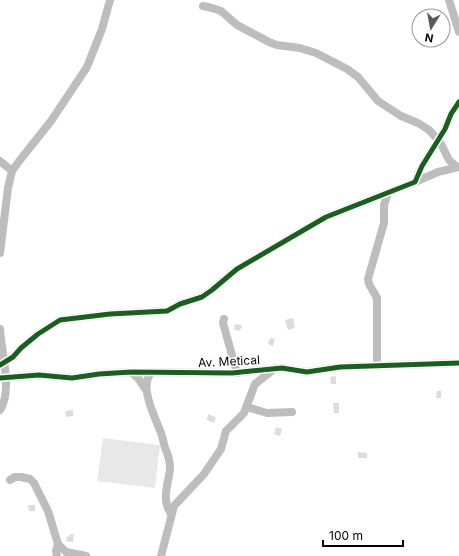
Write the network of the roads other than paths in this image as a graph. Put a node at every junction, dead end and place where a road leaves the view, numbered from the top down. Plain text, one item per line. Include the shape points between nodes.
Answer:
1 (110, 0) edge
2 (449, 0) edge
3 (202, 6) dead end
4 (459, 14) edge
5 (457, 23) junction
6 (459, 32) edge
7 (459, 102) edge
8 (439, 140) junction
9 (0, 161) edge
10 (458, 167) edge
11 (12, 171) junction
12 (415, 182) junction
13 (388, 193) junction
14 (0, 253) edge
15 (224, 319) dead end
16 (0, 329) edge
17 (459, 363) edge
18 (2, 364) edge
19 (377, 366) junction
20 (274, 369) junction
21 (252, 371) junction
22 (131, 372) junction
23 (152, 372) junction
24 (237, 373) junction
25 (3, 377) edge
26 (255, 382) junction
27 (146, 390) junction
28 (247, 407) junction
29 (0, 410) edge
30 (292, 412) dead end
31 (10, 480) dead end
32 (171, 514) junction
33 (58, 544) junction
34 (57, 556) edge
35 (86, 556) edge
36 (161, 556) edge

1 - 11 street via 87,67 51,121
2 - 5 street
3 - 8 street via 222,11 237,25 273,44 300,48 342,65 358,77 378,101 425,127
4 - 5 street
5 - 6 street
7 - 8 street
8 - 10 street via 449,160
8 - 12 street
9 - 11 street
10 - 12 street
11 - 14 street
12 - 13 street
13 - 18 street via 326,216 237,269 202,297 167,311 60,320 38,334
13 - 19 street via 384,205 384,223 368,279 377,298
15 - 24 street
16 - 18 street
17 - 19 street, Av. Metical
18 - 25 street
19 - 20 street, Av. Metical via 340,367 307,372
20 - 21 street, Av. Metical
20 - 26 street
21 - 24 street, Av. Metical
21 - 26 street
22 - 23 street, Av. Metical
22 - 25 street, Av. Metical via 72,378 39,375
22 - 27 street
23 - 24 street, Av. Metical
23 - 27 street via 148,375
25 - 29 street via 5,399
26 - 28 street
27 - 32 street via 169,464 165,497
28 - 30 street via 267,413
28 - 32 street via 226,431 221,449 204,474 174,506
31 - 33 street via 22,477 34,483 48,511
32 - 36 street
33 - 34 street
33 - 35 street via 66,552

